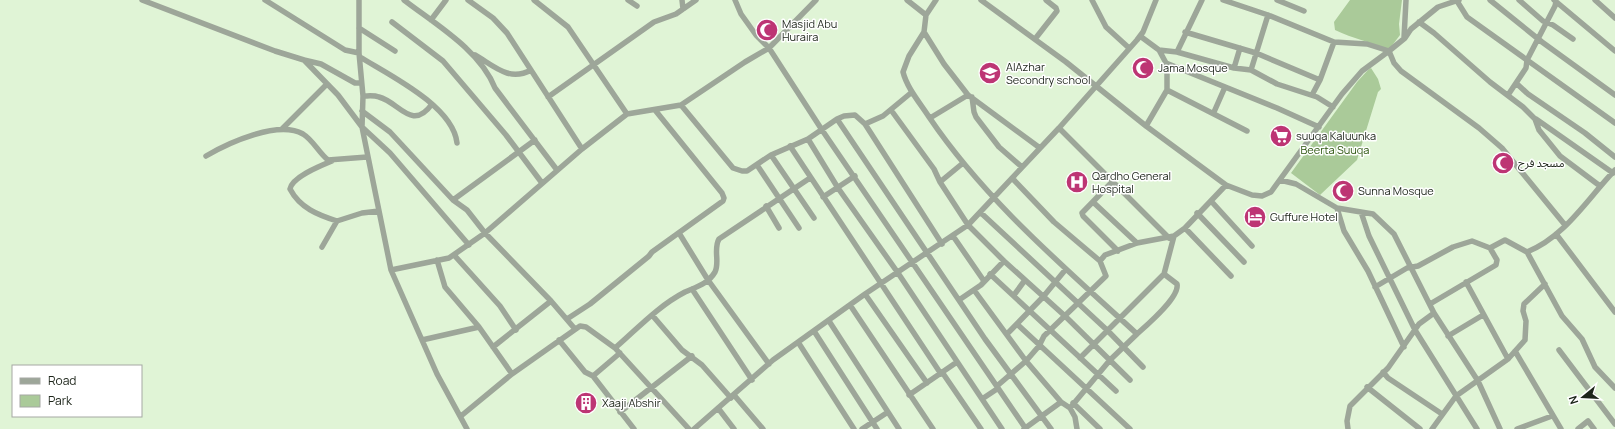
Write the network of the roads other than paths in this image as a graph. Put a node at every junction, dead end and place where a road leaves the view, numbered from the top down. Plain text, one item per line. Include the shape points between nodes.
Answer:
1 (142, 0) edge
2 (265, 0) edge
3 (359, 0) edge
4 (404, 0) edge
5 (446, 0) edge
6 (468, 0) edge
7 (534, 0) edge
8 (628, 0) edge
9 (682, 0) edge
10 (696, 0) edge
11 (735, 0) edge
12 (816, 0) edge
13 (907, 0) edge
14 (936, 0) edge
15 (981, 0) edge
16 (1046, 0) edge
17 (1092, 0) edge
18 (1156, 0) edge
19 (1202, 0) edge
20 (1223, 0) edge
21 (1277, 0) edge
22 (1406, 0) edge
23 (1490, 0) edge
24 (1519, 0) edge
25 (1595, 0) edge
26 (1458, 1) edge
27 (1555, 1) edge
28 (637, 6) dead end
29 (684, 9) junction
30 (1304, 11) dead end
31 (926, 15) junction
32 (1268, 15) junction
33 (1615, 18) edge
34 (431, 20) junction
35 (392, 22) dead end
36 (1419, 22) junction
37 (1547, 22) junction
38 (359, 28) junction
39 (924, 32) junction
40 (1185, 32) junction
41 (1140, 36) junction
42 (1404, 38) junction
43 (1035, 39) junction
44 (1538, 39) junction
45 (1573, 40) dead end
46 (1334, 42) junction
47 (769, 48) junction
48 (1129, 48) junction
49 (1240, 48) junction
50 (1159, 50) junction
51 (395, 51) dead end
52 (1389, 51) junction
53 (1615, 51) edge
54 (1177, 52) junction
55 (471, 53) junction
56 (1256, 53) junction
57 (359, 55) junction
58 (304, 60) junction
59 (1527, 60) junction
60 (1166, 63) junction
61 (594, 65) junction
62 (1234, 68) junction
63 (531, 70) junction
64 (1251, 70) junction
65 (1320, 80) junction
66 (360, 83) junction
67 (1516, 83) junction
68 (327, 84) junction
69 (1095, 85) junction
70 (1225, 87) junction
71 (1167, 90) junction
72 (912, 92) junction
73 (1312, 94) junction
74 (1508, 95) junction
75 (1615, 95) edge
76 (363, 96) junction
77 (970, 96) junction
78 (548, 97) junction
79 (432, 104) junction
80 (681, 106) junction
81 (1333, 107) junction
82 (655, 110) junction
83 (890, 110) junction
84 (362, 111) junction
85 (1214, 112) junction
86 (627, 114) junction
87 (930, 118) junction
88 (837, 119) junction
89 (1535, 119) junction
90 (1615, 123) edge
91 (865, 124) junction
92 (1146, 126) junction
93 (362, 127) junction
94 (1319, 127) junction
95 (1059, 128) junction
96 (282, 129) junction
97 (822, 130) junction
98 (1247, 131) dead end
99 (808, 139) junction
100 (534, 140) junction
101 (457, 143) dead end
102 (790, 146) junction
103 (1040, 148) junction
104 (582, 149) junction
105 (518, 152) junction
106 (771, 155) junction
107 (206, 156) dead end
108 (368, 157) junction
109 (1615, 157) edge
110 (332, 161) junction
111 (963, 164) junction
112 (757, 165) junction
113 (1022, 167) junction
114 (557, 170) junction
115 (1614, 172) edge
116 (855, 176) junction
117 (810, 178) junction
118 (1012, 178) junction
119 (1280, 180) junction
120 (1112, 181) junction
121 (940, 182) junction
122 (542, 183) junction
123 (1226, 185) junction
124 (1600, 186) junction
125 (794, 188) junction
126 (838, 188) junction
127 (823, 197) junction
128 (780, 198) junction
129 (995, 198) junction
130 (453, 200) junction
131 (1211, 201) junction
132 (1093, 202) junction
133 (766, 206) junction
134 (1337, 208) junction
135 (379, 211) junction
136 (980, 212) junction
137 (1361, 212) junction
138 (1197, 213) junction
139 (814, 218) dead end
140 (337, 221) junction
141 (968, 225) junction
142 (1565, 225) junction
143 (779, 228) dead end
144 (799, 228) dead end
145 (1185, 228) junction
146 (678, 233) junction
147 (485, 234) junction
148 (1556, 234) junction
149 (953, 236) junction
150 (1171, 237) junction
151 (1137, 243) junction
152 (942, 244) junction
153 (469, 245) junction
154 (1252, 246) dead end
155 (322, 247) dead end
156 (1490, 248) junction
157 (1118, 251) junction
158 (1527, 252) junction
159 (928, 253) junction
160 (454, 255) junction
161 (437, 260) junction
162 (1004, 261) junction
163 (1100, 261) junction
164 (1244, 262) dead end
165 (913, 263) junction
166 (1412, 267) junction
167 (1066, 269) junction
168 (391, 270) junction
169 (898, 273) junction
170 (990, 274) junction
171 (1164, 274) junction
172 (1231, 276) dead end
173 (1391, 278) junction
174 (708, 280) junction
175 (1025, 280) junction
176 (984, 281) junction
177 (1466, 282) junction
178 (1055, 283) junction
179 (881, 284) junction
180 (1545, 284) junction
181 (1375, 287) junction
182 (692, 289) junction
183 (974, 290) junction
184 (1090, 291) junction
185 (865, 294) junction
186 (1014, 295) junction
187 (1043, 297) junction
188 (959, 300) junction
189 (551, 301) junction
190 (1078, 303) junction
191 (1430, 304) junction
192 (850, 305) junction
193 (1030, 311) junction
194 (1615, 312) edge
195 (1434, 313) junction
196 (652, 315) junction
197 (1483, 315) junction
198 (1065, 316) junction
199 (1120, 318) junction
200 (567, 319) junction
201 (829, 320) junction
202 (1018, 325) junction
203 (479, 327) junction
204 (574, 329) junction
205 (516, 330) junction
206 (1050, 330) junction
207 (1415, 330) junction
208 (814, 331) junction
209 (1108, 331) junction
210 (1007, 334) junction
211 (1137, 334) junction
212 (1448, 336) junction
213 (422, 340) junction
214 (559, 340) junction
215 (798, 342) junction
216 (1094, 344) junction
217 (1039, 346) junction
218 (1124, 346) junction
219 (493, 347) junction
220 (1404, 347) junction
221 (615, 348) junction
222 (1559, 350) dead end
223 (1515, 351) junction
224 (620, 354) junction
225 (692, 356) junction
226 (1080, 358) junction
227 (1508, 359) junction
228 (1110, 360) junction
229 (1026, 361) junction
230 (957, 362) junction
231 (769, 364) junction
232 (1143, 367) dead end
233 (1383, 372) junction
234 (941, 373) junction
235 (512, 374) junction
236 (1011, 375) junction
237 (1098, 375) junction
238 (593, 376) junction
239 (752, 380) junction
240 (1130, 380) dead end
241 (1478, 381) junction
242 (927, 383) junction
243 (1614, 385) edge
244 (651, 387) junction
245 (1367, 387) junction
246 (997, 388) junction
247 (1086, 388) junction
248 (1116, 391) dead end
249 (909, 395) junction
250 (1456, 396) junction
251 (733, 397) junction
252 (982, 399) junction
253 (1061, 402) junction
254 (1073, 403) junction
255 (718, 408) junction
256 (1070, 408) junction
257 (620, 412) junction
258 (888, 412) junction
259 (1442, 414) junction
260 (461, 416) junction
261 (1043, 416) junction
262 (1552, 416) junction
263 (873, 422) junction
264 (1615, 424) edge
265 (467, 429) edge
266 (634, 429) edge
267 (689, 429) edge
268 (694, 429) edge
269 (734, 429) edge
270 (763, 429) edge
271 (854, 429) edge
272 (862, 429) edge
273 (877, 429) edge
274 (899, 429) edge
275 (933, 429) edge
276 (981, 429) edge
277 (1002, 429) edge
278 (1025, 429) edge
279 (1051, 429) edge
280 (1077, 429) edge
281 (1100, 429) edge
282 (1130, 429) edge
283 (1348, 429) edge
284 (1420, 429) edge
285 (1432, 429) edge
286 (1477, 429) edge
287 (1500, 429) edge
288 (1517, 429) edge
289 (1561, 429) edge
290 (1578, 429) edge
291 (1594, 429) edge

1 - 58 street
2 - 57 street via 345,50
3 - 38 street
4 - 34 street
5 - 34 street
6 - 63 street via 493,18 507,33
7 - 61 street via 564,22
8 - 28 street
9 - 29 street
10 - 29 street
11 - 47 street via 745,19
12 - 47 street
13 - 31 street
14 - 31 street
15 - 43 street
16 - 43 street via 1057,11
17 - 48 street via 1106,27
18 - 41 street
19 - 40 street
20 - 32 street
21 - 30 street
22 - 42 street
23 - 44 street
24 - 37 street
25 - 33 street
26 - 36 street via 1438,7
26 - 59 street via 1467,17
27 - 37 street via 1556,6
27 - 53 street
29 - 61 street via 654,22
31 - 39 street
32 - 46 street
32 - 56 street
34 - 55 street
35 - 105 street via 443,61
36 - 42 street
36 - 74 street
37 - 44 street
37 - 45 street
38 - 51 street
38 - 57 street
39 - 72 street via 903,68 904,77
39 - 77 street via 944,64
40 - 49 street
40 - 54 street
41 - 48 street
41 - 50 street
42 - 52 street
43 - 69 street
44 - 59 street
44 - 75 street
46 - 52 street via 1367,44
46 - 65 street
47 - 80 street
47 - 97 street
48 - 69 street
49 - 56 street
49 - 62 street
50 - 54 street
50 - 60 street
52 - 81 street via 1362,71
52 - 142 street via 1401,71 1502,148
54 - 62 street
55 - 63 street via 496,69 515,75
55 - 100 street
56 - 64 street
56 - 65 street
57 - 66 street
57 - 79 street
58 - 66 street via 321,64
58 - 68 street
59 - 67 street via 1526,68
59 - 90 street
60 - 70 street
60 - 71 street
61 - 78 street
61 - 86 street
62 - 64 street
63 - 78 street
64 - 73 street via 1277,84
65 - 73 street
66 - 76 street
67 - 74 street
67 - 109 street
68 - 93 street
68 - 96 street
69 - 92 street
69 - 95 street
70 - 85 street
70 - 94 street
71 - 85 street
71 - 92 street
72 - 83 street
72 - 87 street
73 - 81 street
74 - 89 street
76 - 79 street via 379,97 411,116 420,116
76 - 84 street
77 - 87 street
77 - 103 street
77 - 113 street via 976,117 999,147
78 - 104 street
79 - 101 street via 452,126
80 - 82 street
80 - 112 street via 733,168 742,171
81 - 94 street
82 - 86 street
82 - 146 street via 724,198
83 - 91 street
83 - 121 street via 934,169
84 - 93 street
84 - 130 street via 390,132
85 - 98 street
86 - 104 street
87 - 111 street
88 - 91 street via 855,115
88 - 97 street
88 - 159 street
89 - 115 street
89 - 124 street via 1539,130 1560,156
91 - 152 street
92 - 123 street
93 - 108 street
93 - 153 street via 390,153
94 - 119 street
95 - 103 street
95 - 120 street
96 - 107 street via 225,145
96 - 110 street via 302,133 325,158
97 - 99 street
97 - 116 street
99 - 102 street
99 - 126 street
100 - 105 street
100 - 114 street
102 - 106 street
102 - 117 street
103 - 113 street
104 - 114 street
105 - 122 street
105 - 130 street
106 - 112 street
106 - 125 street
108 - 110 street
108 - 135 street
110 - 140 street via 305,174 291,185 290,190 311,211
111 - 121 street
111 - 129 street
112 - 128 street
113 - 118 street
114 - 122 street
115 - 124 street
116 - 126 street
116 - 165 street
117 - 125 street
117 - 127 street
118 - 129 street
118 - 163 street via 1054,222
119 - 123 street via 1271,192 1262,196
119 - 134 street via 1296,184
120 - 132 street
120 - 150 street
121 - 141 street
122 - 147 street
123 - 131 street
124 - 142 street
125 - 128 street
125 - 139 street
126 - 127 street
126 - 169 street
127 - 179 street
128 - 133 street
128 - 144 street
129 - 136 street
129 - 167 street via 1025,232
130 - 147 street via 467,210
131 - 138 street
131 - 154 street
132 - 151 street
132 - 157 street via 1082,213 1083,216
133 - 143 street
133 - 174 street via 719,239 716,268
134 - 137 street
134 - 181 street via 1344,231
135 - 140 street
135 - 168 street
136 - 141 street
136 - 178 street
137 - 166 street via 1373,214 1384,223 1394,234
137 - 173 street via 1369,236
138 - 145 street
138 - 164 street
140 - 155 street
141 - 149 street
141 - 162 street
142 - 148 street
145 - 150 street
145 - 172 street
146 - 174 street
146 - 200 street via 590,304
147 - 153 street
147 - 189 street
148 - 158 street
148 - 194 street
149 - 152 street
149 - 176 street
150 - 151 street
150 - 171 street
151 - 157 street
152 - 159 street
153 - 160 street
156 - 158 street via 1505,240
156 - 166 street via 1472,242 1453,247
156 - 177 street via 1497,260 1496,265
157 - 163 street via 1105,255
158 - 180 street
159 - 165 street
159 - 188 street
160 - 161 street
160 - 205 street via 500,306
161 - 168 street
161 - 203 street via 445,288
162 - 170 street
162 - 175 street
163 - 184 street via 1106,276
165 - 169 street
165 - 246 street
166 - 173 street
166 - 191 street
167 - 178 street
167 - 184 street
168 - 213 street
169 - 179 street
169 - 230 street
170 - 176 street
170 - 186 street
171 - 199 street
171 - 211 street via 1177,284 1177,290
173 - 181 street
173 - 207 street
174 - 182 street
174 - 231 street
175 - 186 street
175 - 187 street
176 - 183 street
177 - 191 street
177 - 197 street
178 - 187 street
178 - 190 street
179 - 185 street
179 - 234 street
180 - 223 street via 1524,304 1526,337
180 - 243 street via 1562,316 1582,339 1595,366
181 - 220 street
182 - 196 street
182 - 239 street
183 - 188 street
183 - 210 street
184 - 190 street
184 - 199 street
185 - 192 street
185 - 242 street
186 - 193 street
187 - 193 street
187 - 198 street
188 - 236 street
189 - 200 street
189 - 205 street
190 - 198 street
190 - 209 street
191 - 195 street
192 - 201 street
192 - 249 street
193 - 202 street
193 - 206 street
195 - 207 street
195 - 212 street
196 - 221 street
196 - 225 street via 682,350
197 - 212 street
197 - 227 street
198 - 206 street
198 - 216 street
199 - 209 street
199 - 211 street
200 - 204 street
201 - 208 street
201 - 258 street
202 - 210 street
202 - 217 street
203 - 213 street
203 - 219 street
204 - 214 street
204 - 221 street via 583,326
205 - 219 street
206 - 217 street
206 - 226 street
207 - 220 street
207 - 250 street
208 - 215 street
208 - 263 street
209 - 216 street
209 - 218 street
210 - 229 street
211 - 218 street
212 - 241 street
213 - 260 street via 437,374
214 - 235 street
214 - 238 street via 585,372
215 - 231 street
215 - 271 street
216 - 226 street
216 - 228 street
217 - 229 street
217 - 247 street
218 - 228 street
218 - 232 street
219 - 235 street
220 - 233 street
221 - 224 street
222 - 264 street
223 - 227 street
223 - 262 street
224 - 238 street
224 - 244 street
225 - 244 street
225 - 251 street
226 - 237 street
227 - 241 street
228 - 237 street
228 - 240 street
229 - 236 street
229 - 253 street
230 - 234 street
230 - 252 street
231 - 239 street
233 - 245 street
233 - 259 street
234 - 242 street
234 - 276 street
235 - 260 street
236 - 246 street
236 - 261 street
237 - 247 street
237 - 248 street
238 - 257 street
239 - 251 street
241 - 250 street
241 - 287 street
242 - 249 street
244 - 257 street
244 - 267 street
245 - 283 street via 1350,406
245 - 284 street
246 - 252 street
246 - 278 street
247 - 254 street
247 - 282 street
249 - 275 street
250 - 259 street
250 - 286 street
251 - 255 street
251 - 270 street
252 - 277 street
253 - 256 street
253 - 261 street
254 - 256 street
254 - 281 street
255 - 268 street
255 - 269 street
256 - 280 street
257 - 266 street
258 - 263 street
258 - 274 street
259 - 285 street
260 - 265 street
261 - 278 street
261 - 279 street
262 - 288 street
262 - 289 street
263 - 272 street
263 - 273 street
290 - 291 street via 1588,421

